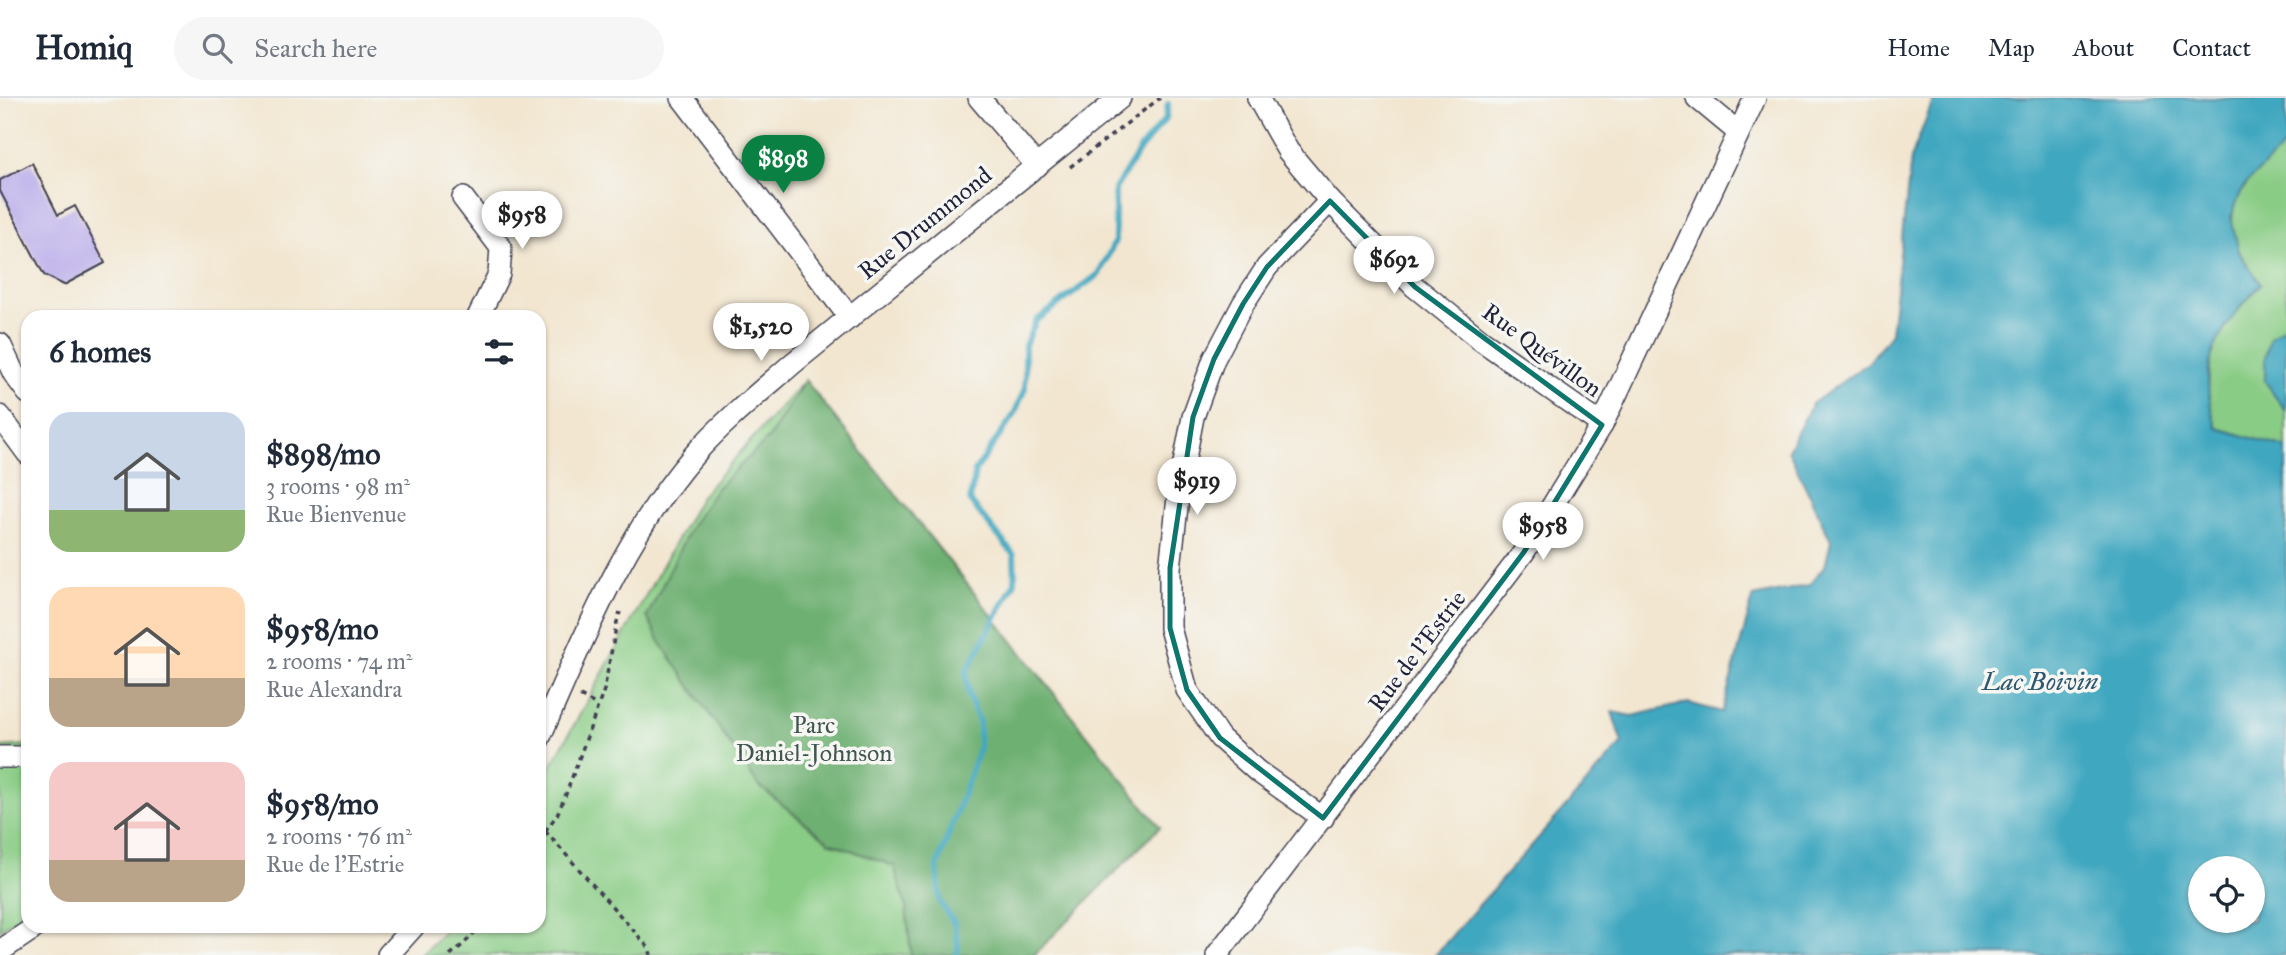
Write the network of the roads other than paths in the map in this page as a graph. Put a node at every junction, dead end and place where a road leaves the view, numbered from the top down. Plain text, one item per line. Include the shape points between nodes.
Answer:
1 (682, 98) edge
2 (979, 98) edge
3 (1120, 98) edge
4 (1258, 98) edge
5 (1697, 98) edge
6 (1755, 98) edge
7 (1738, 132) junction
8 (1037, 166) junction
9 (463, 198) dead end
10 (1331, 201) junction
11 (481, 310) edge
12 (850, 318) junction
13 (0, 344) edge
14 (21, 382) edge
15 (0, 416) edge
16 (1602, 425) junction
17 (21, 444) edge
18 (546, 710) edge
19 (0, 757) edge
20 (21, 757) edge
21 (1323, 818) junction
22 (27, 933) edge
23 (408, 933) edge
24 (0, 951) edge
25 (388, 955) edge
26 (1217, 955) edge

1 - 12 street
2 - 8 street
3 - 8 street, Rue Drummond
4 - 10 street, Rue Quévillon via 1288,151
5 - 7 street
6 - 7 street, Rue de l'Estrie
7 - 16 street, Rue de l'Estrie
8 - 12 street, Rue Drummond
9 - 11 street via 501,248 499,274
10 - 16 street, Rue Quévillon via 1415,287
10 - 21 street via 1267,267 1214,359 1193,417 1170,568 1170,628 1187,690 1220,738 1256,771
12 - 18 street, Rue Drummond via 751,399 694,455 646,519
13 - 14 street
15 - 17 street
16 - 21 street, Rue de l'Estrie via 1524,552
19 - 20 street
21 - 26 street, Rue de l'Estrie
22 - 24 street
23 - 25 street

